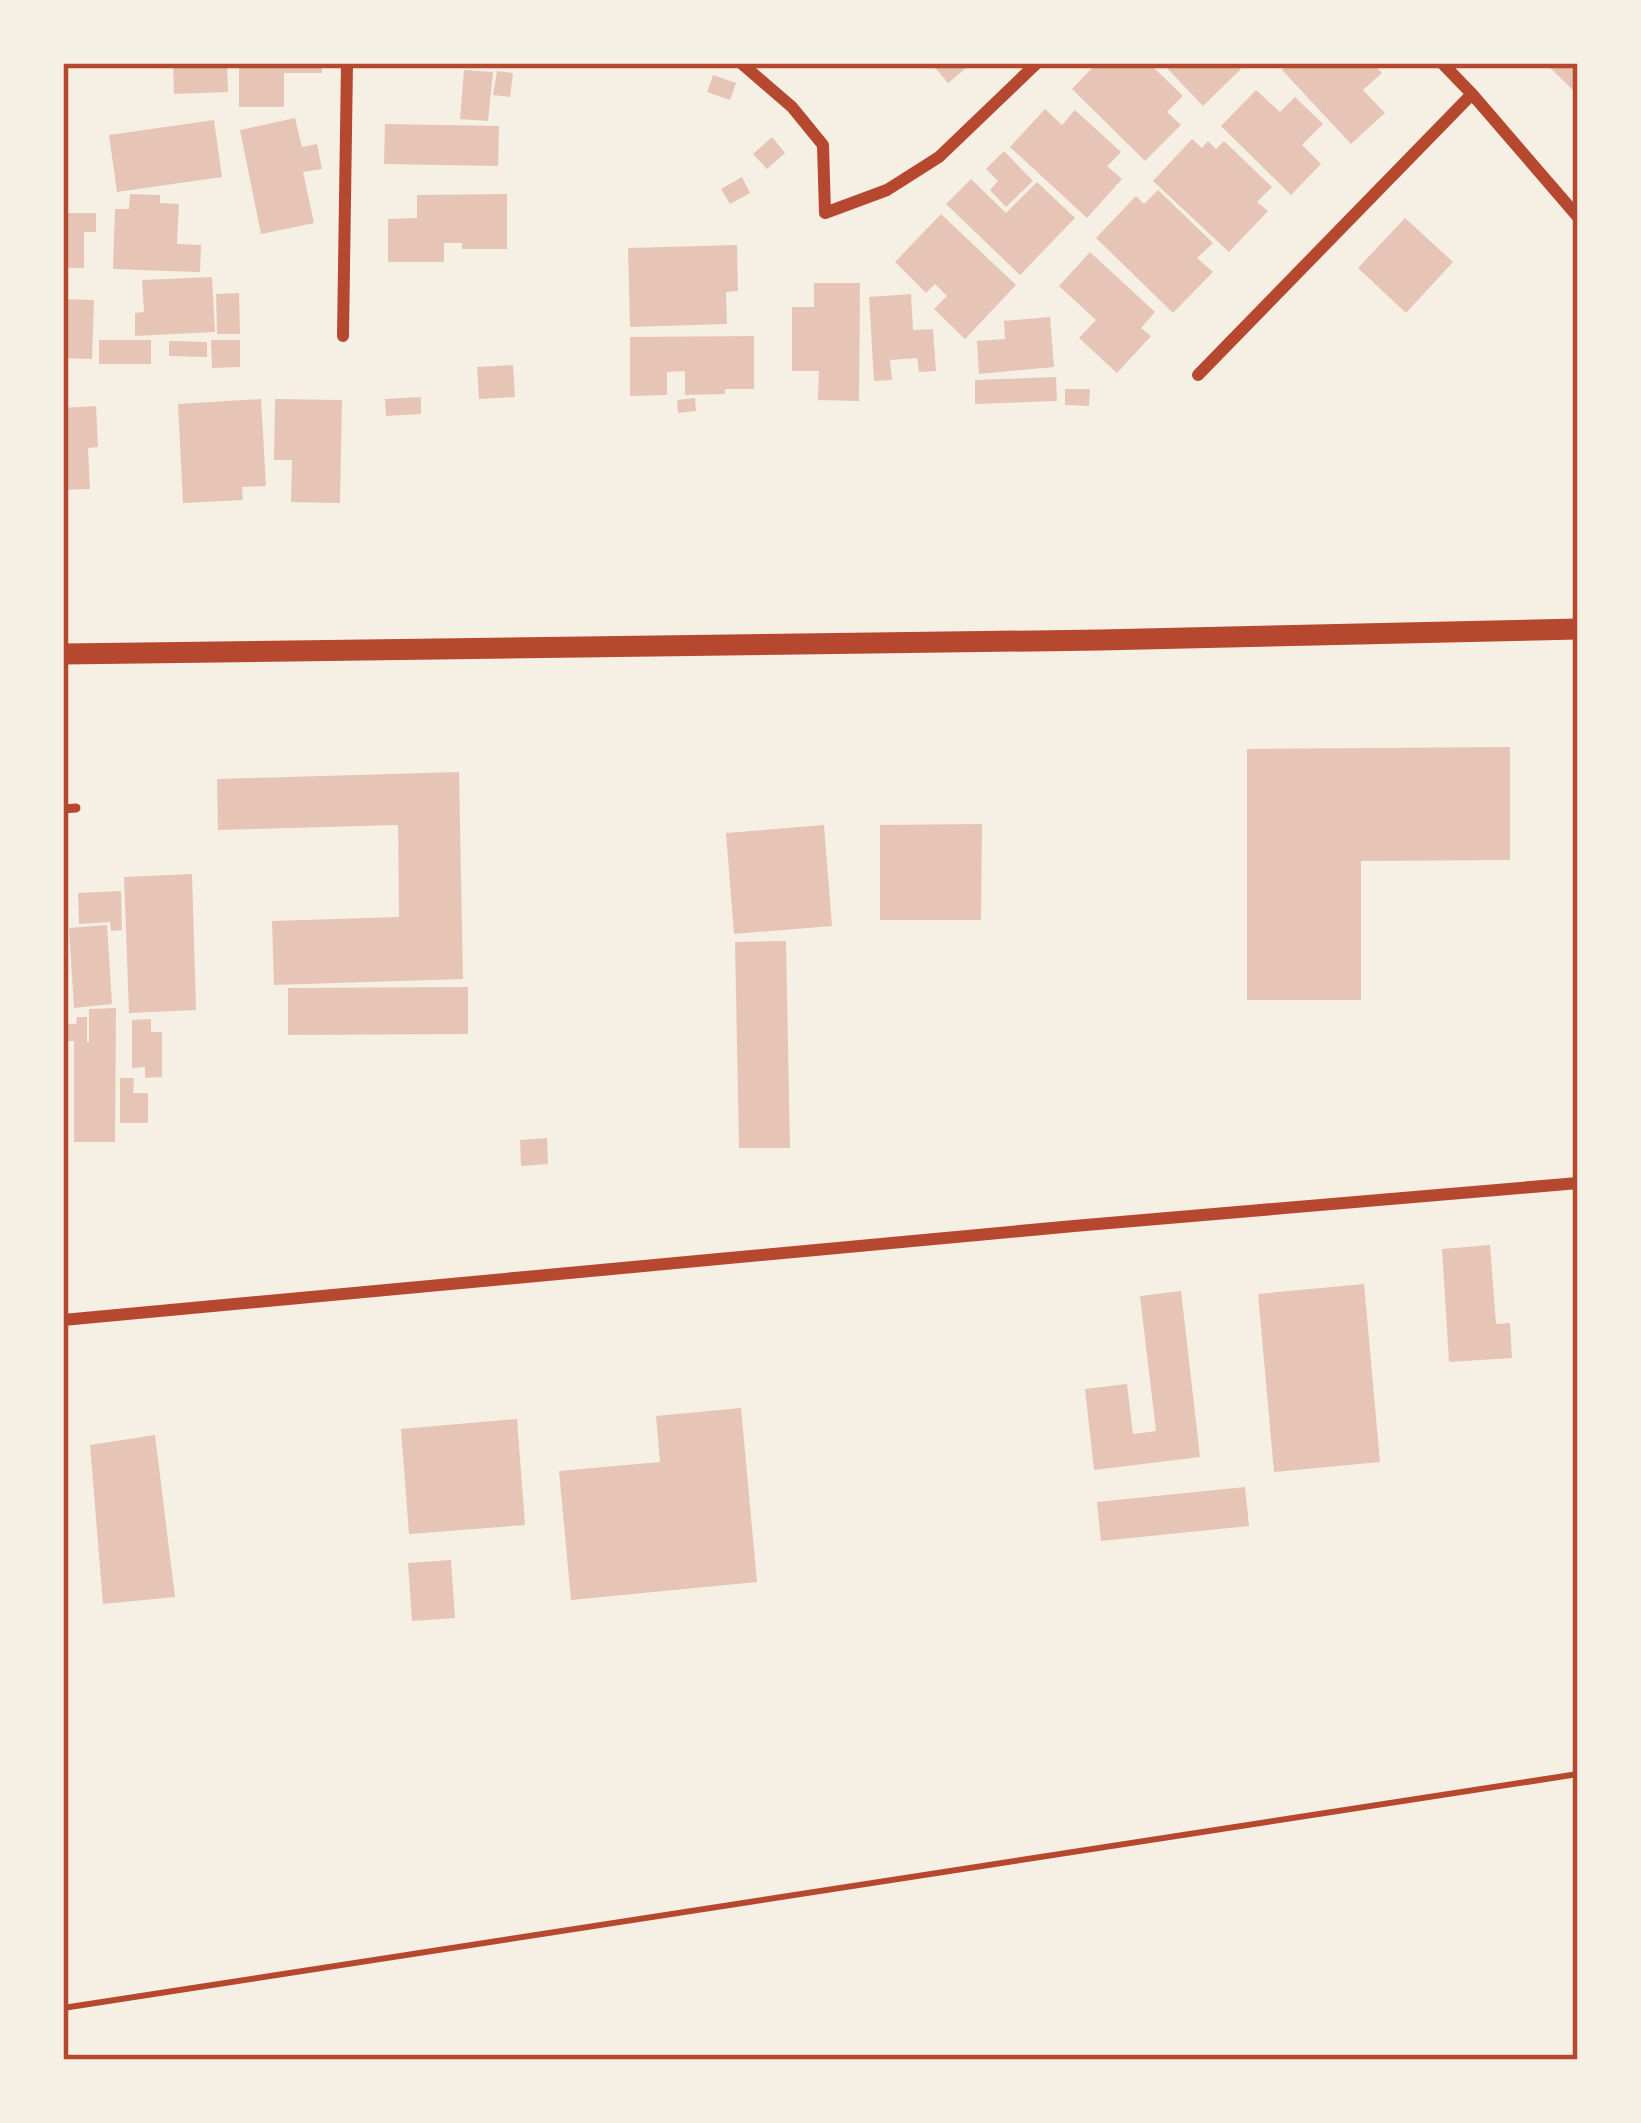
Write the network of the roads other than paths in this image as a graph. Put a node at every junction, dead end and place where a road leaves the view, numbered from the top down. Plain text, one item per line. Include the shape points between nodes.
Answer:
1 (347, 63) edge
2 (741, 63) edge
3 (1037, 63) edge
4 (1442, 63) edge
5 (1472, 94) junction
6 (1578, 217) edge
7 (343, 336) dead end
8 (1198, 375) dead end
9 (1578, 629) edge
10 (63, 654) edge
11 (76, 808) dead end
12 (63, 809) edge
13 (1578, 1184) edge
14 (63, 1320) edge

1 - 7 street
2 - 3 street via 823,145 825,212 887,190 939,157
4 - 5 street
5 - 6 street
5 - 8 street
9 - 10 street
11 - 12 lane
13 - 14 street

